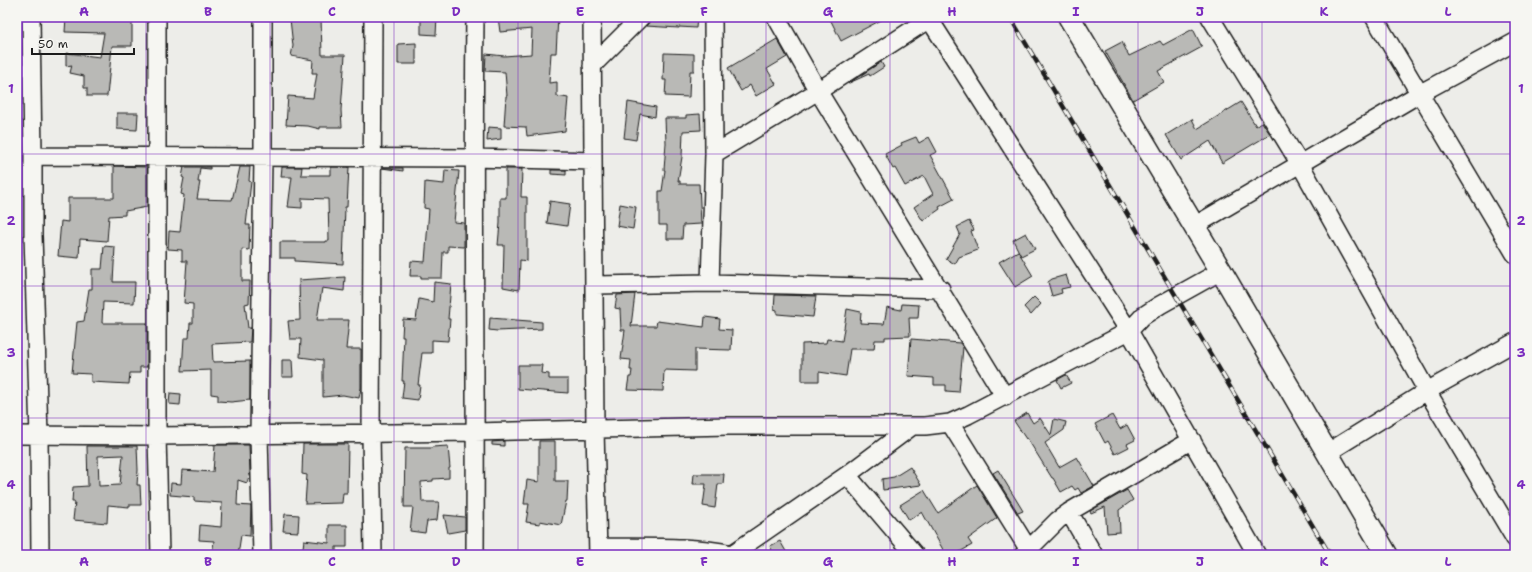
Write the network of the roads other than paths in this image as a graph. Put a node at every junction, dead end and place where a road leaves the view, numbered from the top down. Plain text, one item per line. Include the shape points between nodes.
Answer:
1 (31, 17) edge
2 (157, 17) edge
3 (263, 17) edge
4 (373, 17) edge
5 (474, 17) edge
6 (592, 17) edge
7 (641, 17) edge
8 (713, 17) edge
9 (776, 17) edge
10 (1069, 17) edge
11 (1210, 17) edge
12 (1374, 17) edge
13 (928, 18) edge
14 (1515, 42) edge
15 (592, 66) junction
16 (818, 91) junction
17 (1419, 94) junction
18 (714, 154) junction
19 (33, 156) junction
20 (156, 157) junction
21 (263, 158) junction
22 (474, 158) junction
23 (372, 159) junction
24 (593, 161) junction
25 (1300, 164) junction
26 (1194, 226) junction
27 (25, 235) edge
28 (1515, 254) edge
29 (1221, 271) junction
30 (710, 283) junction
31 (595, 285) junction
32 (941, 290) junction
33 (1129, 331) junction
34 (1515, 342) edge
35 (1427, 391) junction
36 (1005, 397) junction
37 (950, 422) junction
38 (912, 426) junction
39 (595, 429) junction
40 (476, 432) junction
41 (371, 434) junction
42 (17, 435) edge
43 (259, 435) junction
44 (39, 436) junction
45 (157, 436) junction
46 (1192, 440) junction
47 (1327, 453) junction
48 (847, 475) junction
49 (1069, 512) junction
50 (1515, 539) edge
51 (598, 551) edge
52 (1026, 553) edge
53 (724, 554) edge
54 (40, 555) edge
55 (160, 555) edge
56 (262, 555) edge
57 (373, 555) edge
58 (475, 555) edge
59 (915, 555) edge
60 (1094, 555) edge
61 (1257, 555) edge
62 (1387, 555) edge

1 - 19 street
2 - 20 street
3 - 21 street
4 - 23 street
5 - 22 street
6 - 15 street
7 - 15 street
8 - 18 street
9 - 16 street
10 - 26 main road
11 - 25 street
12 - 17 street
13 - 16 street
13 - 33 street
14 - 17 street
15 - 24 street
16 - 18 street
16 - 32 street
17 - 25 street
17 - 28 street
18 - 30 street
19 - 20 street
19 - 27 street
20 - 21 street
20 - 45 street
21 - 23 street
21 - 43 street
22 - 23 street
22 - 24 street
22 - 40 street
23 - 41 street
24 - 31 street
25 - 26 street
25 - 35 street
26 - 29 main road
27 - 44 street
29 - 33 street via 1143,316
29 - 47 main road
30 - 31 street
30 - 32 street
31 - 39 street
32 - 36 street
33 - 36 street
33 - 46 street
34 - 35 street
35 - 47 street
35 - 50 street
36 - 37 street
37 - 38 street
37 - 52 street
38 - 39 street
38 - 48 street
39 - 40 street
39 - 51 street
40 - 41 street
40 - 58 street
41 - 43 street
41 - 57 street
42 - 44 street
43 - 45 street
43 - 56 street
44 - 45 street
44 - 54 street
45 - 55 street
46 - 49 street
46 - 61 street
47 - 62 main road
48 - 53 street
48 - 59 street
49 - 52 street
49 - 60 street
51 - 53 street

